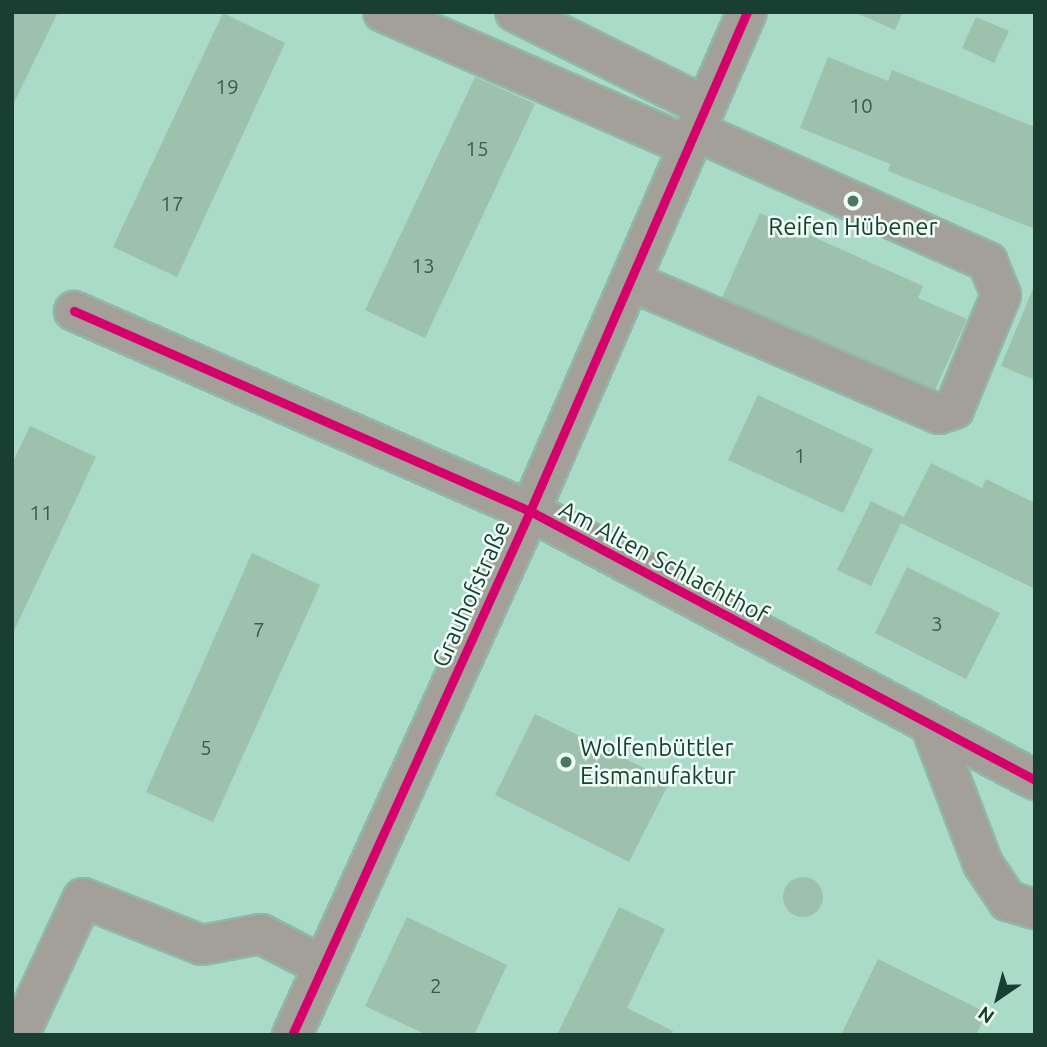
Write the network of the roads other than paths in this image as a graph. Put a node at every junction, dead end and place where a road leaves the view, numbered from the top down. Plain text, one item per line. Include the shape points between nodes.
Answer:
1 (383, 12) edge
2 (515, 12) edge
3 (747, 12) edge
4 (696, 128) junction
5 (630, 281) junction
6 (74, 312) dead end
7 (530, 511) junction
8 (931, 727) junction
9 (1035, 780) edge
10 (1035, 909) edge
11 (323, 966) junction
12 (19, 1035) edge
13 (292, 1035) edge

1 - 4 street
2 - 4 street
3 - 4 street, Grauhofstraße
4 - 5 street, Grauhofstraße
4 - 5 street via 988,262 1001,295 954,409 939,414
5 - 7 street, Grauhofstraße
6 - 7 street, Am Alten Schlachthof
7 - 8 street, Am Alten Schlachthof
7 - 11 street, Grauhofstraße
8 - 9 street, Am Alten Schlachthof
8 - 10 street via 983,864 1008,901
11 - 12 street via 261,934 202,945 83,898
11 - 13 street, Grauhofstraße

